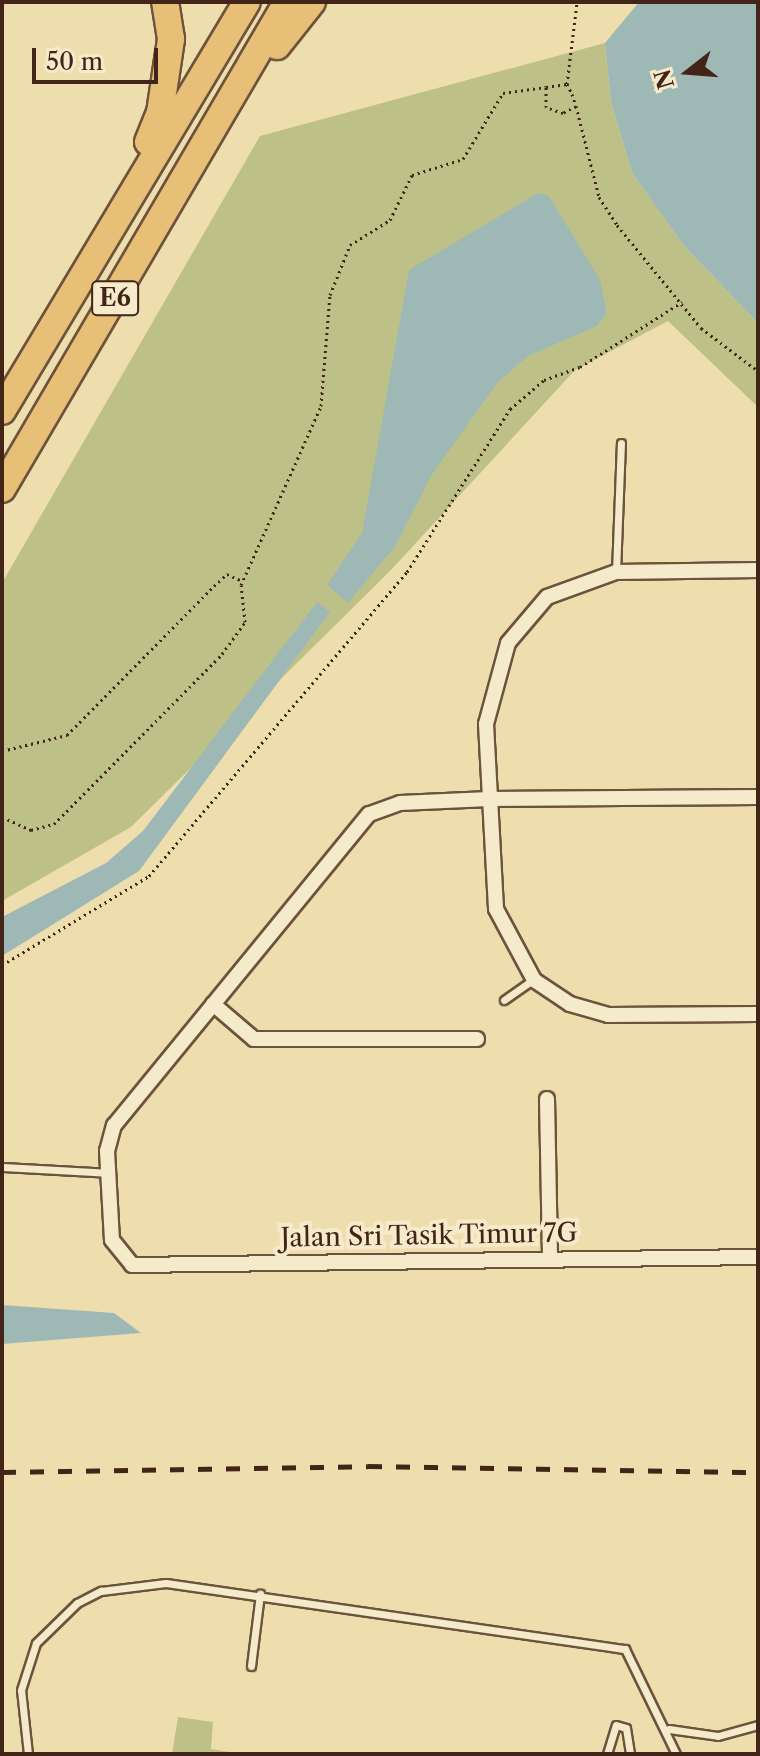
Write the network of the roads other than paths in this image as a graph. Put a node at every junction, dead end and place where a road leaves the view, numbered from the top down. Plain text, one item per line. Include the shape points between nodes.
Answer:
1 (165, 2) edge
2 (247, 2) edge
3 (287, 2) edge
4 (312, 2) edge
5 (228, 108) junction
6 (111, 231) junction
7 (2, 411) edge
8 (621, 443) dead end
9 (2, 489) edge
10 (758, 570) edge
11 (616, 572) junction
12 (758, 797) edge
13 (489, 799) junction
14 (534, 980) junction
15 (504, 1000) dead end
16 (213, 1004) junction
17 (758, 1014) edge
18 (477, 1039) dead end
19 (547, 1099) dead end
20 (2, 1167) edge
21 (108, 1173) junction
22 (758, 1257) edge
23 (550, 1258) junction
24 (260, 1594) junction
25 (251, 1666) dead end
26 (758, 1725) edge
27 (669, 1729) junction
28 (28, 1754) edge
29 (607, 1754) edge
30 (630, 1754) edge
31 (676, 1754) edge

1 - 6 highway via 171,39 160,113
2 - 6 highway, E6
3 - 5 highway, E6
4 - 5 highway
5 - 9 highway, E6
6 - 7 highway, E6
8 - 11 lane
10 - 11 street
11 - 13 street via 547,597 508,643 490,689
12 - 13 street
13 - 14 street via 496,909
13 - 16 street via 400,803 369,814
14 - 15 lane
14 - 17 street via 597,1014
16 - 18 street via 254,1039
16 - 21 street via 114,1125
19 - 23 street
20 - 21 lane
21 - 23 street, Jalan Sri Tasik Timur 7G via 112,1240 132,1265
22 - 23 street, Jalan Sri Tasik Timur 7G
24 - 25 lane
24 - 27 lane via 625,1649
24 - 28 lane via 166,1583 101,1591 77,1603 55,1619 24,1666
26 - 27 lane via 718,1736
27 - 31 lane
29 - 30 lane via 616,1725 626,1728

